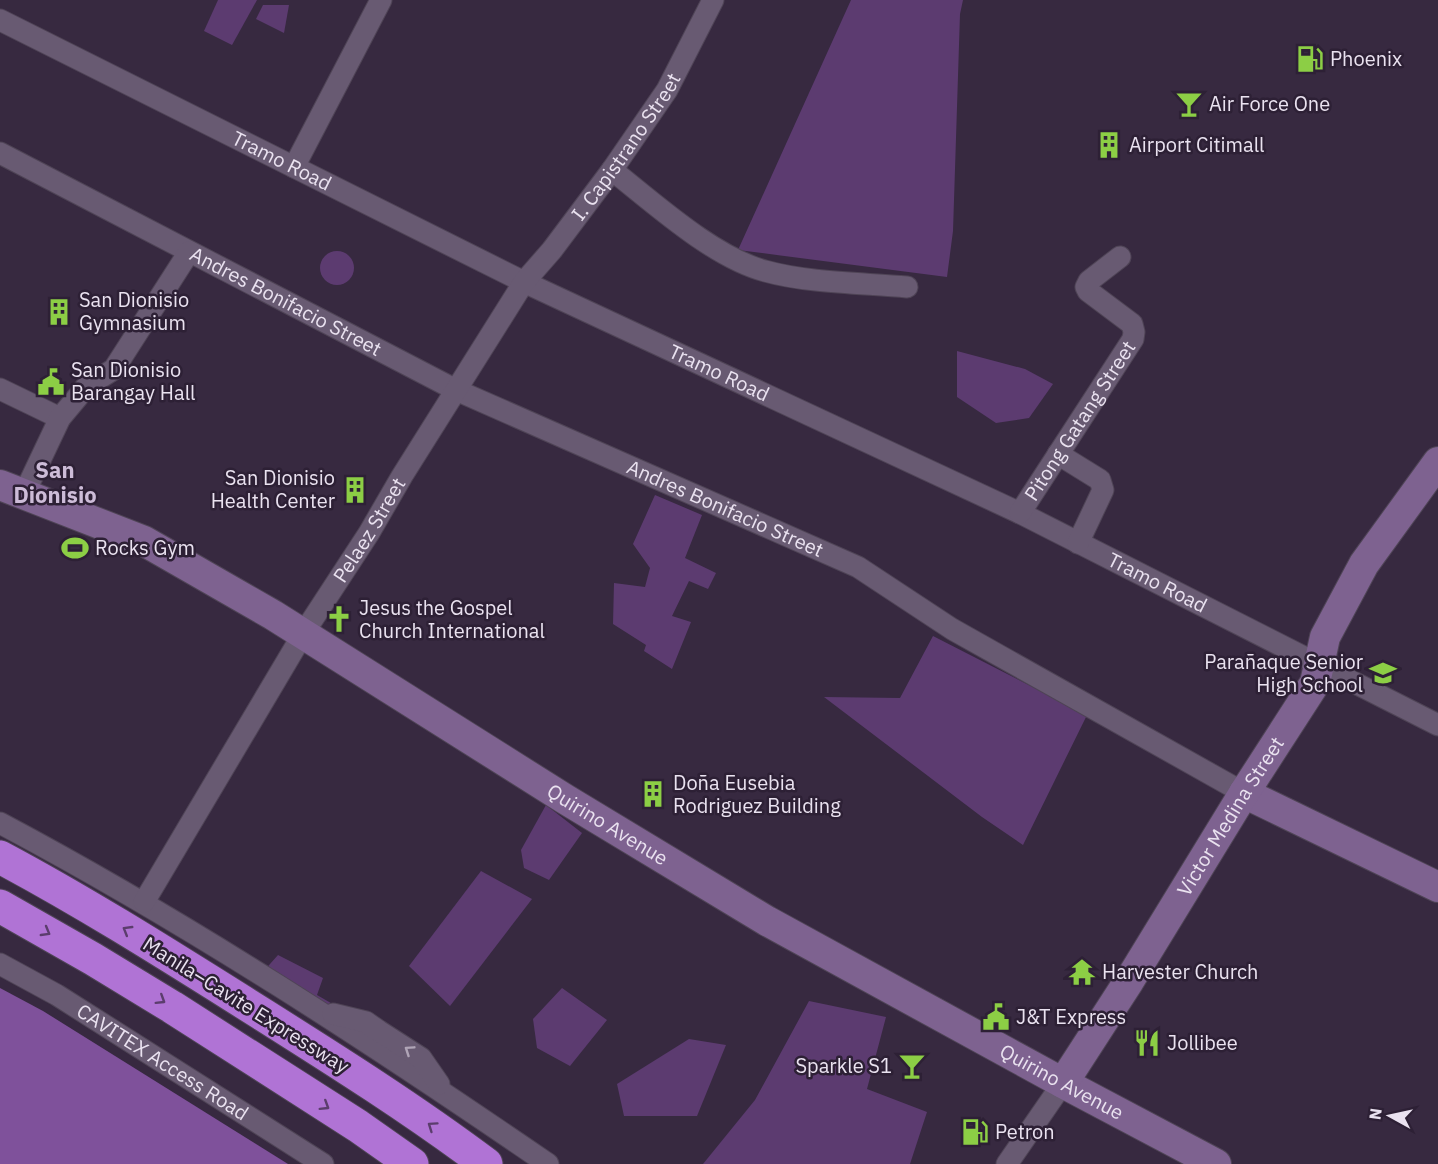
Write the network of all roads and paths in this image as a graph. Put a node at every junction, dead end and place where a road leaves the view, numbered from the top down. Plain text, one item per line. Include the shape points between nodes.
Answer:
1 (381, 0) edge
2 (713, 0) edge
3 (0, 20) edge
4 (0, 153) edge
5 (294, 166) junction
6 (612, 170) junction
7 (189, 252) junction
8 (1120, 257) dead end
9 (524, 282) junction
10 (907, 287) dead end
11 (0, 389) edge
12 (456, 390) junction
13 (60, 418) junction
14 (1058, 454) junction
15 (1438, 462) edge
16 (12, 489) edge
17 (1020, 513) junction
18 (1078, 543) junction
19 (303, 634) junction
20 (1320, 665) junction
21 (1438, 725) edge
22 (1244, 793) junction
23 (0, 823) edge
24 (0, 857) edge
25 (1438, 887) edge
26 (144, 902) junction
27 (0, 906) edge
28 (0, 964) edge
29 (1063, 1083) junction
30 (484, 1163) edge
31 (323, 1164) edge
32 (412, 1164) edge
33 (548, 1164) edge
34 (1007, 1164) edge
35 (1216, 1164) edge

1 - 5 street
2 - 6 street, I. Capistrano Street via 667,90
3 - 5 street, Tramo Road
4 - 7 street, Andres Bonifacio Street
5 - 9 street, Tramo Road
6 - 9 street, I. Capistrano Street
6 - 10 street via 719,251 765,271
7 - 12 street, Andres Bonifacio Street
7 - 13 street via 114,369 86,387
8 - 14 street, Pitong Gatang Street via 1086,287 1132,324 1133,339
9 - 12 street, Pelaez Street
9 - 17 street, Tramo Road
11 - 13 street
12 - 19 street, Pelaez Street
12 - 22 street, Andres Bonifacio Street via 858,567 952,629
13 - 16 street
14 - 17 street, Pitong Gatang Street
14 - 18 street via 1103,484
15 - 20 main road, Victor Medina Street via 1364,564 1325,637
16 - 19 main road, Quirino Avenue via 144,541
17 - 18 street, Tramo Road
18 - 20 street, Tramo Road
19 - 26 street, Pelaez Street
19 - 29 main road, Quirino Avenue via 767,921
20 - 21 street, Tramo Road
20 - 22 main road, Victor Medina Street via 1315,683
22 - 25 main road, Andres Bonifacio Street
22 - 29 main road, Victor Medina Street
23 - 26 street
30 -> 24 highway, Manila–Cavite Expressway via 313,1046 112,921
26 - 33 street via 318,1010 366,1022 421,1058 446,1094
27 -> 32 highway, Manila–Cavite Expressway via 172,1007
28 - 31 street, CAVITEX Access Road via 57,995
29 - 34 street, Victor Medina Street
29 - 35 main road, Quirino Avenue

